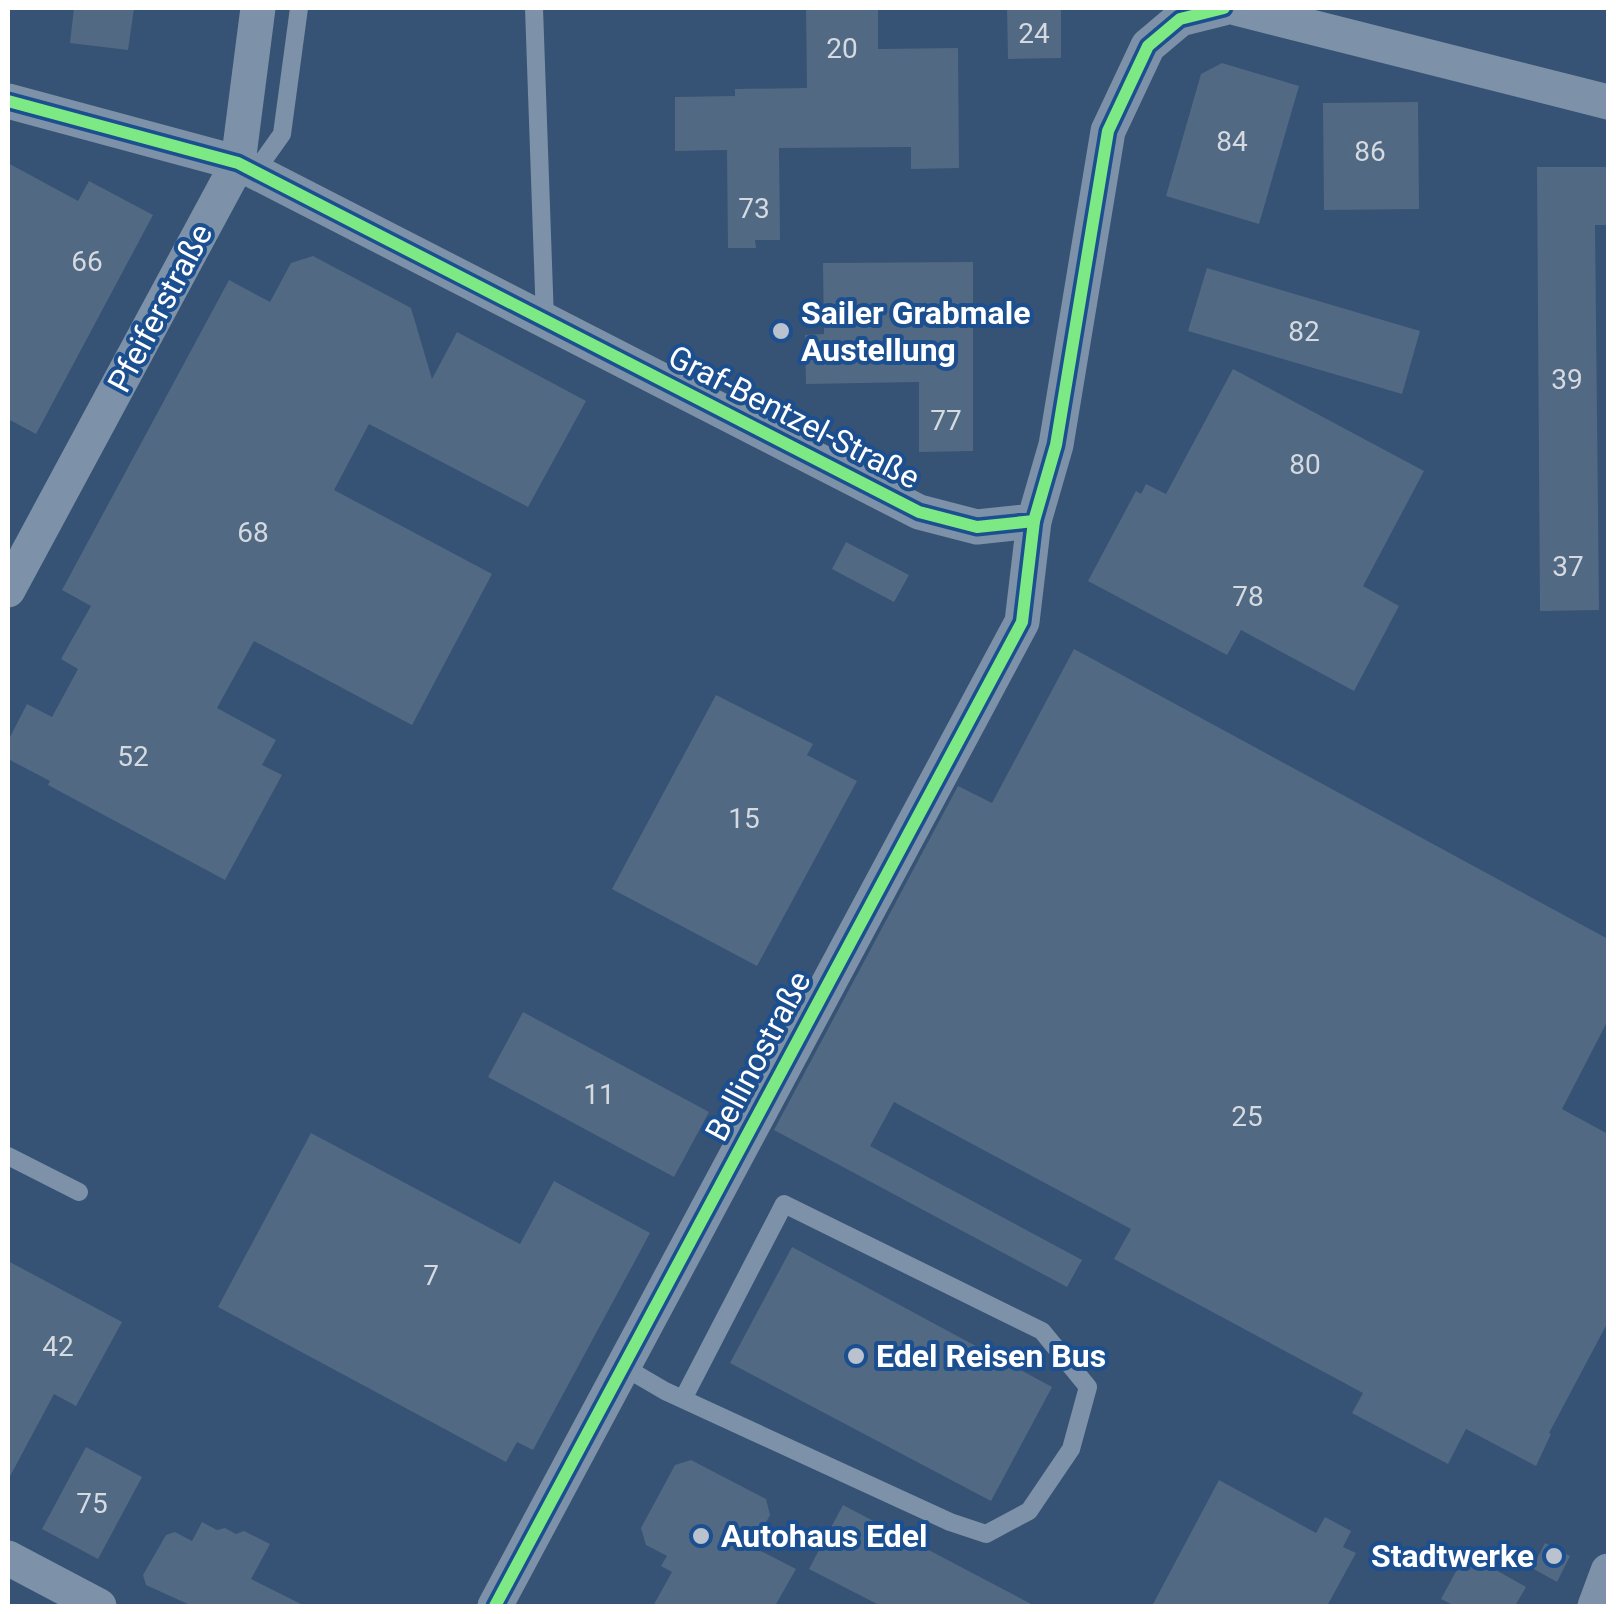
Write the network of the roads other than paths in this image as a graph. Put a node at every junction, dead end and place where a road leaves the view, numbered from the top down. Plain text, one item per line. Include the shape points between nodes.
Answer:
1 (258, 8) edge
2 (299, 8) edge
3 (534, 8) edge
4 (1224, 8) edge
5 (1236, 8) edge
6 (1173, 13) edge
7 (8, 100) edge
8 (1608, 102) edge
9 (247, 167) junction
10 (545, 320) junction
11 (1034, 520) junction
12 (8, 590) edge
13 (8, 1156) edge
14 (79, 1192) dead end
15 (624, 1366) junction
16 (683, 1399) junction
17 (8, 1558) edge
18 (1608, 1570) edge
19 (99, 1606) edge
20 (495, 1606) edge
21 (1595, 1606) edge

1 - 9 street, Pfeiferstraße
2 - 9 lane via 282,134
3 - 10 lane
4 - 6 street
5 - 8 street
6 - 11 street via 1148,46 1108,130 1056,446
7 - 9 street, Graf-Bentzel-Straße
9 - 10 street, Graf-Bentzel-Straße
9 - 12 street, Pfeiferstraße
10 - 11 street, Graf-Bentzel-Straße via 919,512 977,527
11 - 15 street, Bellinostraße via 1022,622
13 - 14 lane
15 - 16 lane
15 - 20 street, Bellinostraße
16 - 16 lane via 986,1534 1029,1511 1072,1448 1088,1387 1042,1331 784,1204
17 - 19 street
18 - 21 street

